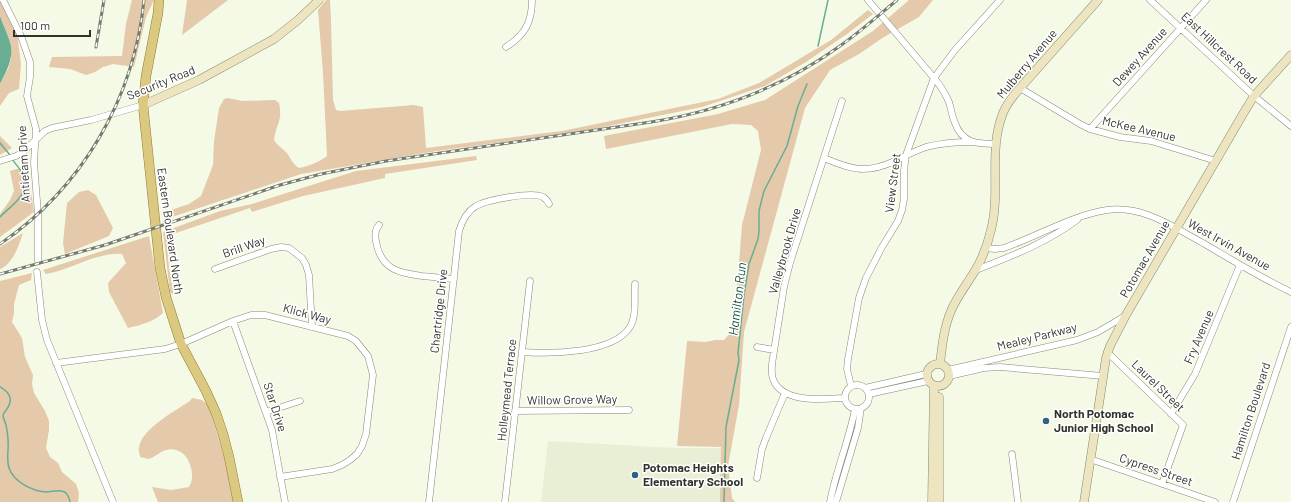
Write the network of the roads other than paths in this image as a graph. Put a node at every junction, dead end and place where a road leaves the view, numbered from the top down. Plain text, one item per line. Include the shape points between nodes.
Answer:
1 (3, 0) edge
2 (159, 0) edge
3 (319, 0) edge
4 (532, 0) edge
5 (868, 0) edge
6 (1000, 0) edge
7 (1098, 0) edge
8 (1150, 0) edge
9 (1206, 0) edge
10 (1181, 28) junction
11 (506, 47) dead end
12 (1291, 55) edge
13 (934, 78) junction
14 (1020, 88) junction
15 (1254, 96) junction
16 (842, 101) dead end
17 (143, 105) junction
18 (1291, 126) edge
19 (1090, 129) junction
20 (36, 139) junction
21 (973, 142) junction
22 (996, 144) junction
23 (906, 155) junction
24 (824, 158) junction
25 (2, 161) edge
26 (1216, 161) junction
27 (549, 204) dead end
28 (1082, 217) junction
29 (379, 225) dead end
30 (1177, 229) junction
31 (986, 248) junction
32 (38, 261) dead end
33 (1240, 265) junction
34 (215, 269) dead end
35 (976, 270) junction
36 (37, 272) dead end
37 (454, 279) junction
38 (530, 281) dead end
39 (635, 284) dead end
40 (1291, 292) edge
41 (1126, 315) junction
42 (233, 321) junction
43 (312, 327) junction
44 (1291, 327) edge
45 (181, 344) junction
46 (757, 347) dead end
47 (774, 350) junction
48 (522, 352) junction
49 (1107, 352) junction
50 (56, 363) junction
51 (940, 364) junction
52 (949, 373) junction
53 (1103, 376) junction
54 (932, 382) junction
55 (851, 386) junction
56 (866, 388) junction
57 (785, 394) junction
58 (869, 394) junction
59 (844, 398) junction
60 (300, 401) dead end
61 (858, 409) junction
62 (629, 410) dead end
63 (515, 411) junction
64 (266, 412) junction
65 (1171, 414) junction
66 (1012, 454) dead end
67 (1090, 459) junction
68 (280, 477) junction
69 (757, 478) dead end
70 (1162, 484) junction
71 (113, 502) edge
72 (238, 502) edge
73 (285, 502) edge
74 (429, 502) edge
75 (505, 502) edge
76 (830, 502) edge
77 (836, 502) edge
78 (932, 502) edge
79 (939, 502) edge
80 (1018, 502) edge
81 (1084, 502) edge
82 (1215, 502) edge
83 (1232, 502) edge

1 - 20 street, Antietam Drive via 21,36 30,62 27,96 36,129
2 - 17 main road, Eastern Boulevard North
3 - 17 street, Security Road via 274,39 200,80
4 - 11 street via 529,24 516,41
5 - 13 street
6 - 13 street, View Street via 955,50
7 - 14 street, Mulberry Avenue
8 - 10 street, East Hillcrest Road
9 - 10 street, Dewey Avenue
10 - 15 street, East Hillcrest Road
10 - 19 street, Dewey Avenue
12 - 15 street, Potomac Avenue
13 - 21 street via 948,100 960,133
13 - 23 street, View Street
14 - 19 street, McKee Avenue
14 - 22 street, Mulberry Avenue via 1003,112
15 - 18 street, East Hillcrest Road
15 - 26 street, Potomac Avenue
16 - 24 street, Valleybrook Drive
17 - 20 street, Security Road via 52,128
17 - 45 main road, Eastern Boulevard North via 160,268 172,320
19 - 26 street, McKee Avenue via 1120,137 1151,141
20 - 25 street, Security Road via 23,152
20 - 32 street, Antietam Drive via 34,163
21 - 22 street
21 - 23 street via 926,147
22 - 31 street, Mulberry Avenue via 994,213
23 - 24 street via 886,164 863,169 845,167
23 - 55 street, View Street via 902,210 873,262 860,298 848,364
24 - 47 street, Valleybrook Drive via 790,263
26 - 30 street, Potomac Avenue
27 - 37 street, Chartridge Drive via 537,195 489,201 476,206 462,222 459,231
28 - 30 street, West Irvin Avenue via 1118,209 1154,217
28 - 31 street, West Irvin Avenue via 1004,248
28 - 35 street via 1056,235
29 - 37 street via 375,234 376,242 380,256 390,267 406,274
30 - 33 street, West Irvin Avenue
30 - 41 street, Potomac Avenue
31 - 35 street, Mulberry Avenue
33 - 40 street, West Irvin Avenue
33 - 65 street, Fry Avenue via 1193,378
34 - 43 street, Brill Way via 271,249 281,247 296,252 306,265 309,275
35 - 51 street, Mulberry Avenue via 951,310
36 - 50 street via 44,330
37 - 74 street, Chartridge Drive
38 - 48 street, Holleymead Terrace
39 - 48 street via 634,313 630,326 620,337 601,345 573,351
41 - 49 street, Potomac Avenue
41 - 52 street, Mealey Parkway via 1098,332 1077,340
42 - 43 street, Klick Way via 251,315 265,315
42 - 45 street, Klick Way
42 - 64 street, Star Drive
43 - 68 street, Klick Way via 348,336 356,341 368,356 373,375 366,434 357,454 342,465 332,469
44 - 83 street, Hamilton Boulevard
45 - 50 street, Klick Way via 165,349
45 - 72 main road, Eastern Boulevard North via 216,413 229,456
46 - 47 street
47 - 57 street, Valleybrook Drive via 773,379
48 - 63 street, Holleymead Terrace
49 - 53 street, Potomac Avenue
49 - 65 street, Laurel Street
50 - 71 street
51 - 52 street via 946,367
51 - 54 street via 935,364 928,370
52 - 53 street, Mealey Parkway via 1000,367
52 - 54 street via 946,383
53 - 67 street, Potomac Avenue
54 - 56 street
54 - 58 street
54 - 78 street
54 - 79 street
55 - 56 street via 858,384
55 - 59 street
56 - 58 street
57 - 59 street via 812,399
57 - 69 street via 762,449
58 - 61 street via 868,403
59 - 61 street via 850,407
60 - 64 street
61 - 76 street
61 - 77 street via 858,428
62 - 63 street, Willow Grove Way
63 - 75 street, Holleymead Terrace
64 - 68 street, Star Drive via 274,438
65 - 70 street, Laurel Street via 1183,425
66 - 80 street
67 - 70 street, Cypress Street
67 - 81 street, Potomac Avenue
68 - 73 street, Star Drive
70 - 82 street, Cypress Street

